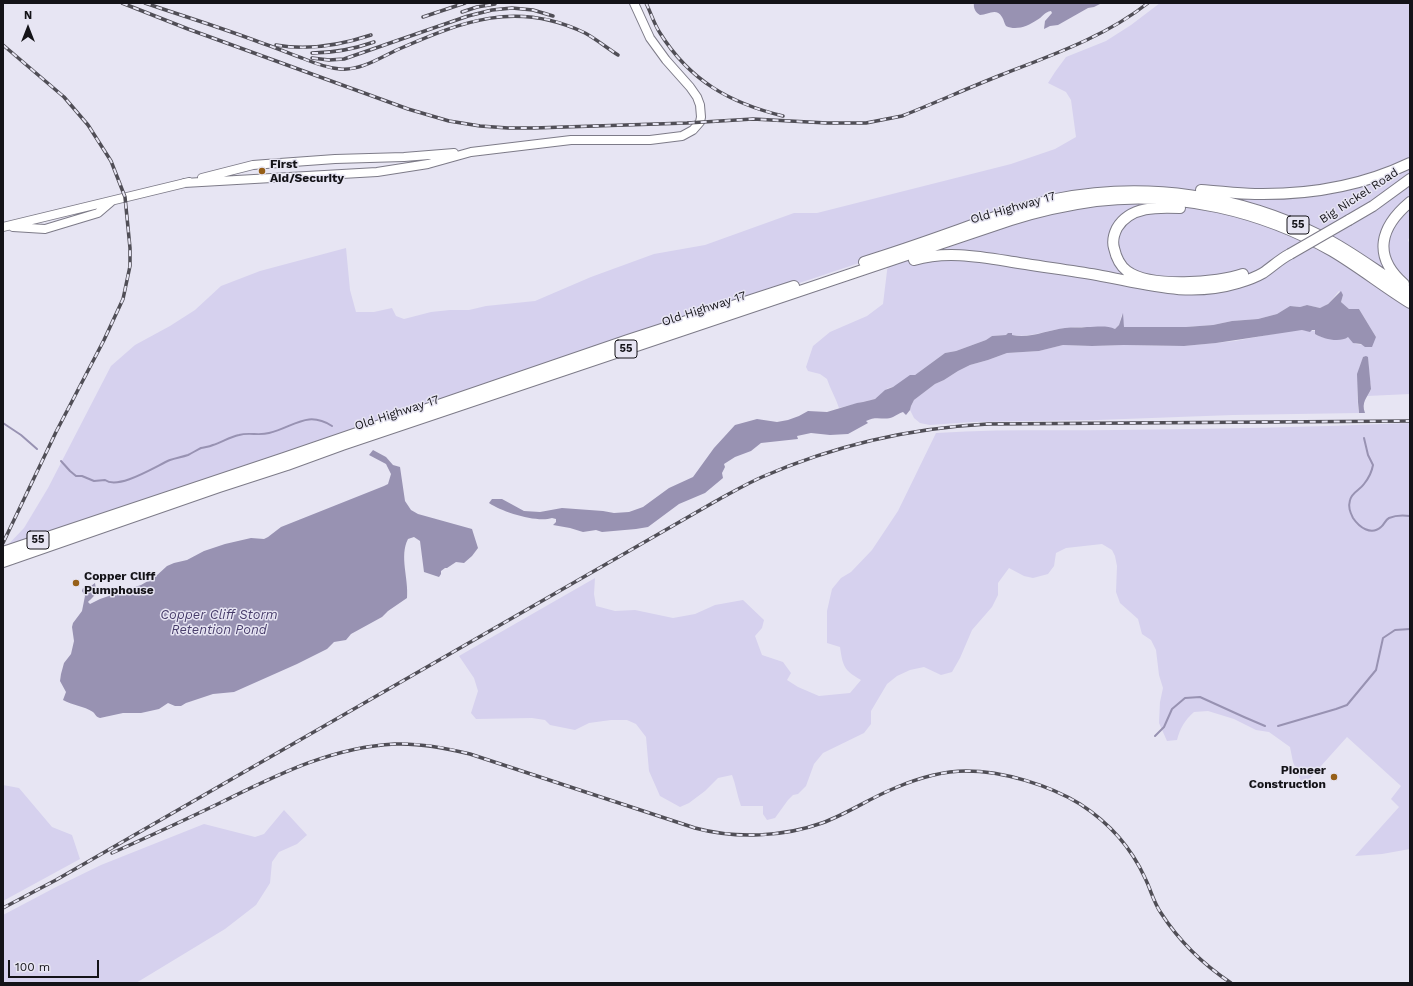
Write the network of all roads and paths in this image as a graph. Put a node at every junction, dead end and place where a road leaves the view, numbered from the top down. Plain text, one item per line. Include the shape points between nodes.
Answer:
1 (634, 3) edge
2 (471, 152) junction
3 (1410, 164) edge
4 (1410, 179) edge
5 (184, 183) junction
6 (1172, 193) junction
7 (112, 200) junction
8 (1410, 202) edge
9 (1207, 206) junction
10 (4, 227) edge
11 (1281, 259) junction
12 (890, 261) junction
13 (1410, 289) edge
14 (1410, 292) edge
15 (1410, 304) edge
16 (3, 552) edge
17 (3, 562) edge

1 - 2 street via 656,48 697,98 701,117 693,130 682,136 650,140 571,140
2 - 5 street via 428,164 384,171
2 - 5 street via 260,164
3 - 6 main road via 1364,181 1312,191 1254,194 1184,189
4 - 11 main road, Big Nickel Road, bridge via 1373,206
5 - 7 street
6 - 14 main road, Old Highway 17 / 55 via 1232,202 1295,224 1334,243
6 - 16 main road, Old Highway 17 / 55 via 1080,195 1015,210
7 - 10 street
7 - 10 street via 98,213 45,230
8 - 13 main road via 1395,216 1386,230 1384,250 1390,268
9 - 11 main road via 1152,208 1130,214 1121,222 1113,239 1118,262 1128,272 1144,278 1187,282 1236,277
9 - 12 main road, Old Highway 17 / 55 via 1143,199 1084,203 1036,212
9 - 15 main road, Old Highway 17 / 55 via 1250,216 1302,236 1333,252
11 - 12 main road via 1262,274 1237,283 1184,290 970,256 937,255 910,261
12 - 17 main road, Old Highway 17 / 55

